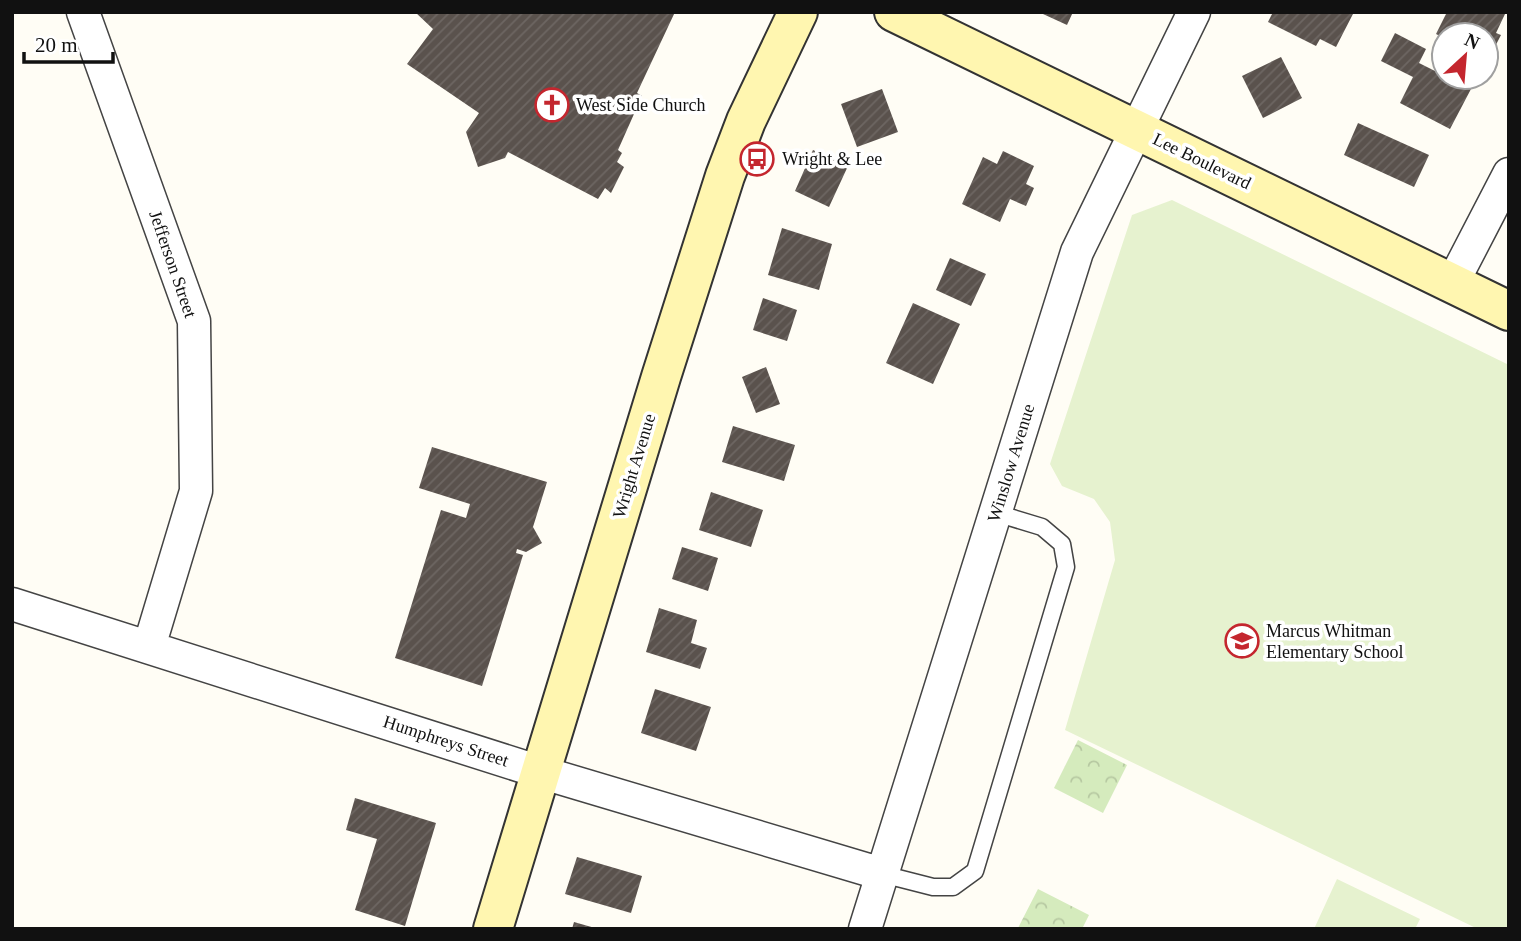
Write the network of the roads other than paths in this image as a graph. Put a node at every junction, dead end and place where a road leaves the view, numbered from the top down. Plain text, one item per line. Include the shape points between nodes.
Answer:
1 (83, 12) edge
2 (799, 12) edge
3 (894, 12) edge
4 (1195, 12) edge
5 (1137, 130) junction
6 (1509, 174) edge
7 (1452, 284) junction
8 (1509, 311) edge
9 (996, 513) junction
10 (12, 604) edge
11 (149, 647) junction
12 (540, 772) junction
13 (882, 874) junction
14 (493, 929) edge
15 (865, 929) edge

1 - 11 street, Jefferson Street via 194,321 196,491
2 - 12 street, Wright Avenue via 762,85 725,176
3 - 5 street, Lee Boulevard
4 - 5 street, Winslow Avenue
5 - 7 street, Lee Boulevard
5 - 9 street, Winslow Avenue via 1077,253
6 - 7 street
7 - 8 street, Lee Boulevard
9 - 13 street, Winslow Avenue
9 - 13 lane via 1042,527 1062,544 1066,567 975,871 953,887 933,887
10 - 11 street, Humphreys Street
11 - 12 street, Humphreys Street
12 - 13 street, Humphreys Street
12 - 14 street, Wright Avenue
13 - 15 street, Winslow Avenue

